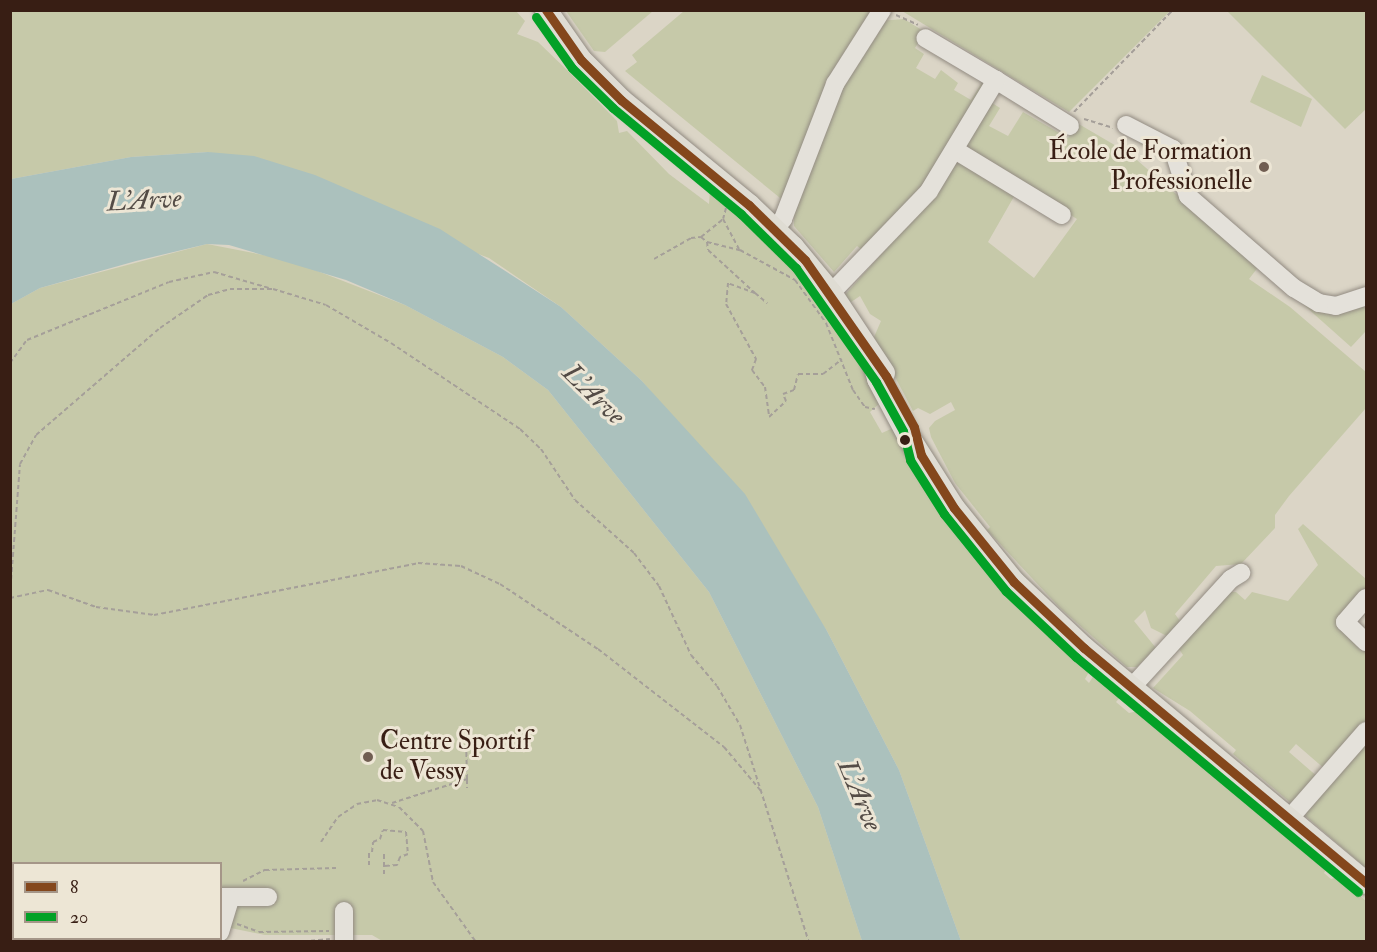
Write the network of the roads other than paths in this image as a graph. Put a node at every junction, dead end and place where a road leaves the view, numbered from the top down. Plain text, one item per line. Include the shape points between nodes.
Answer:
1 (546, 10) edge
2 (882, 10) edge
3 (925, 38) dead end
4 (996, 80) junction
5 (1126, 125) road end
6 (1070, 126) dead end
7 (955, 150) junction
8 (1062, 215) dead end
9 (776, 229) junction
10 (831, 293) junction
11 (1366, 296) edge
12 (1242, 573) dead end
13 (1366, 598) edge
14 (1366, 642) edge
15 (1131, 688) junction
16 (1366, 731) edge
17 (1289, 819) junction
18 (1366, 883) edge
19 (268, 897) dead end
20 (225, 898) edge
21 (344, 911) dead end
22 (222, 926) edge
23 (344, 938) edge

1 - 9 main road via 582,60 621,100
2 - 9 street via 835,84
3 - 4 street
4 - 6 street
4 - 7 street
5 - 11 street via 1173,149 1188,196 1294,288 1318,303 1336,306
7 - 8 street
7 - 10 street via 929,191
9 - 10 main road
10 - 15 main road via 886,376 914,427 921,455 954,508 1014,582
12 - 15 street via 1231,579
13 - 14 street via 1345,622
15 - 17 main road
16 - 17 street
17 - 18 main road
19 - 20 street
20 - 22 street
21 - 23 street

